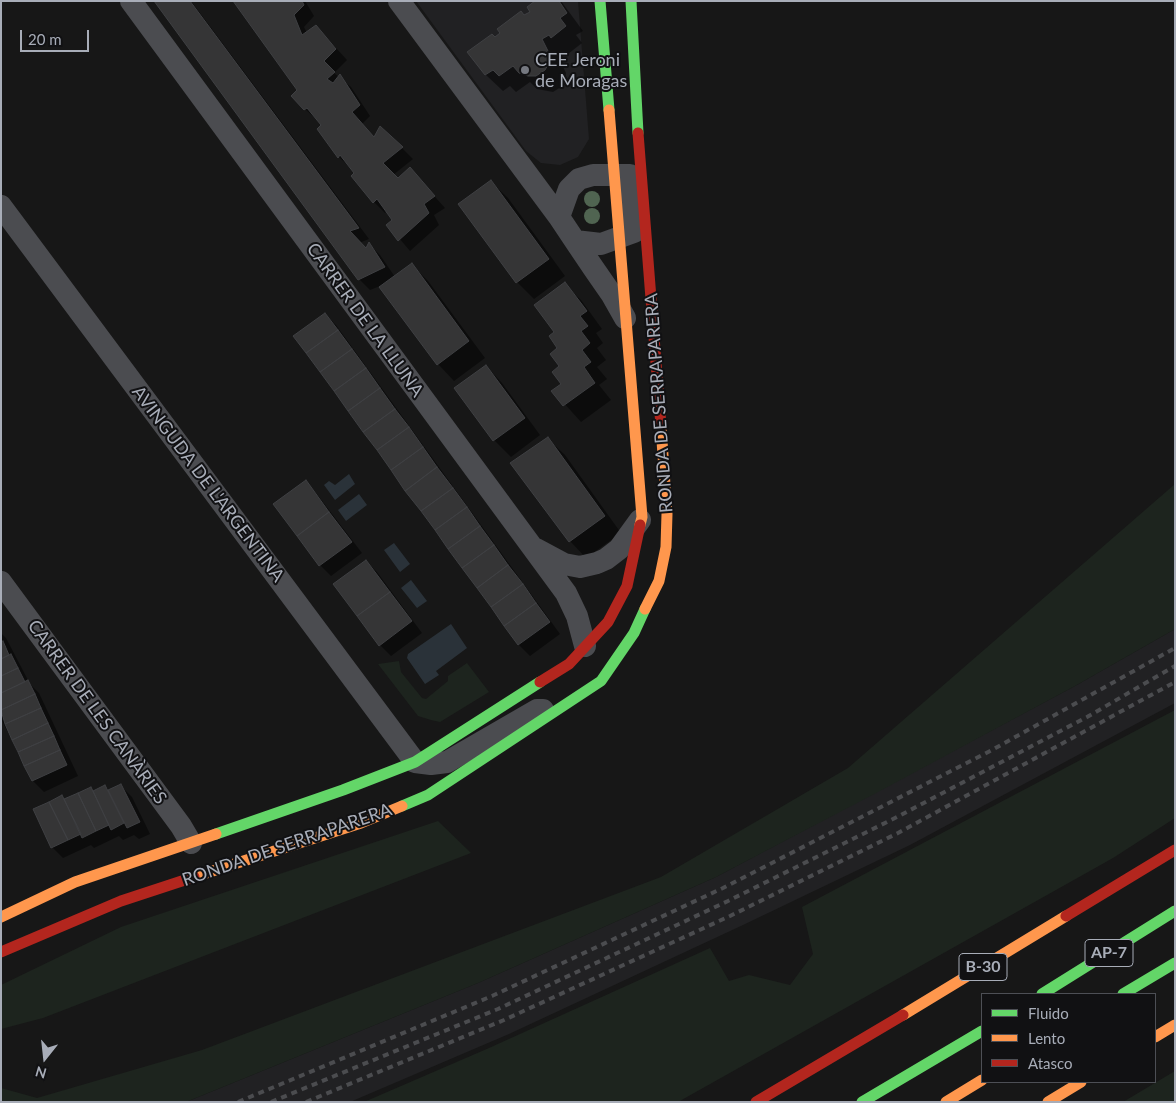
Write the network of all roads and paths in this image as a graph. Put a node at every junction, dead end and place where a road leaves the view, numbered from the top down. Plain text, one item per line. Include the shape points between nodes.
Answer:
1 (131, 1) edge
2 (399, 1) edge
3 (600, 1) edge
4 (631, 1) edge
5 (638, 1) edge
6 (635, 59) junction
7 (634, 85) junction
8 (621, 175) junction
9 (1, 206) edge
10 (559, 217) junction
11 (626, 236) junction
12 (575, 241) junction
13 (625, 318) junction
14 (655, 326) junction
15 (642, 517) junction
16 (530, 547) junction
17 (1, 582) edge
18 (585, 646) junction
19 (559, 710) junction
20 (413, 771) junction
21 (401, 794) dead end
22 (361, 822) junction
23 (299, 831) dead end
24 (317, 837) junction
25 (216, 847) dead end
26 (1175, 850) edge
27 (186, 851) junction
28 (133, 886) dead end
29 (120, 901) junction
30 (1175, 911) edge
31 (1, 917) edge
32 (1, 952) edge
33 (1175, 963) edge
34 (1044, 993) edge
35 (1125, 993) edge
36 (1175, 1025) edge
37 (981, 1032) edge
38 (1156, 1036) edge
39 (981, 1081) edge
40 (1079, 1083) edge
41 (756, 1102) edge
42 (862, 1102) edge
43 (946, 1102) edge
44 (1048, 1102) edge

1 - 16 street, CARRER DE LA LLUNA
2 - 10 street
3 - 8 main road, RONDA DE SERRAPARERA
4 - 6 main road, RONDA DE SERRAPARERA
5 - 6 main road, RONDA DE SERRAPARERA via 642,40
6 - 7 main road, RONDA DE SERRAPARERA
7 - 8 main road
7 - 14 main road, RONDA DE SERRAPARERA
8 - 10 street via 593,175 579,179 566,195
8 - 11 street, RONDA DE SERRAPARERA
9 - 20 street, AVINGUDA DE L'ARGENTINA
10 - 12 street
11 - 12 street via 601,244
11 - 13 main road, RONDA DE SERRAPARERA
11 - 14 main road via 641,304
12 - 13 street
13 - 15 main road, RONDA DE SERRAPARERA
14 - 19 main road, RONDA DE SERRAPARERA via 667,514 666,547 659,581 634,633 601,681
15 - 16 street, RONDA DE SERRAPARERA via 619,549 597,563 580,567 564,564
15 - 18 main road, RONDA DE SERRAPARERA via 627,586 608,622
16 - 18 street, CARRER DE LA LLUNA via 566,593
17 - 27 street, CARRER DE LES CANÀRIES via 181,826
18 - 20 main road, RONDA DE SERRAPARERA via 568,664
19 - 20 street, RONDA DE SERRAPARERA via 538,710 447,762
19 - 22 main road, RONDA DE SERRAPARERA via 428,795
20 - 27 main road, RONDA DE SERRAPARERA
21 - 22 main road
22 - 24 main road, RONDA DE SERRAPARERA
23 - 24 main road
24 - 29 main road, RONDA DE SERRAPARERA
25 - 27 main road
26 - 41 main road, B-30
27 - 31 main road, RONDA DE SERRAPARERA via 75,882
28 - 29 main road
29 - 32 main road, RONDA DE SERRAPARERA
30 - 34 main road, AP-7
33 - 35 main road, AP-7
36 - 38 main road
37 - 42 main road
39 - 43 main road
40 - 44 main road

